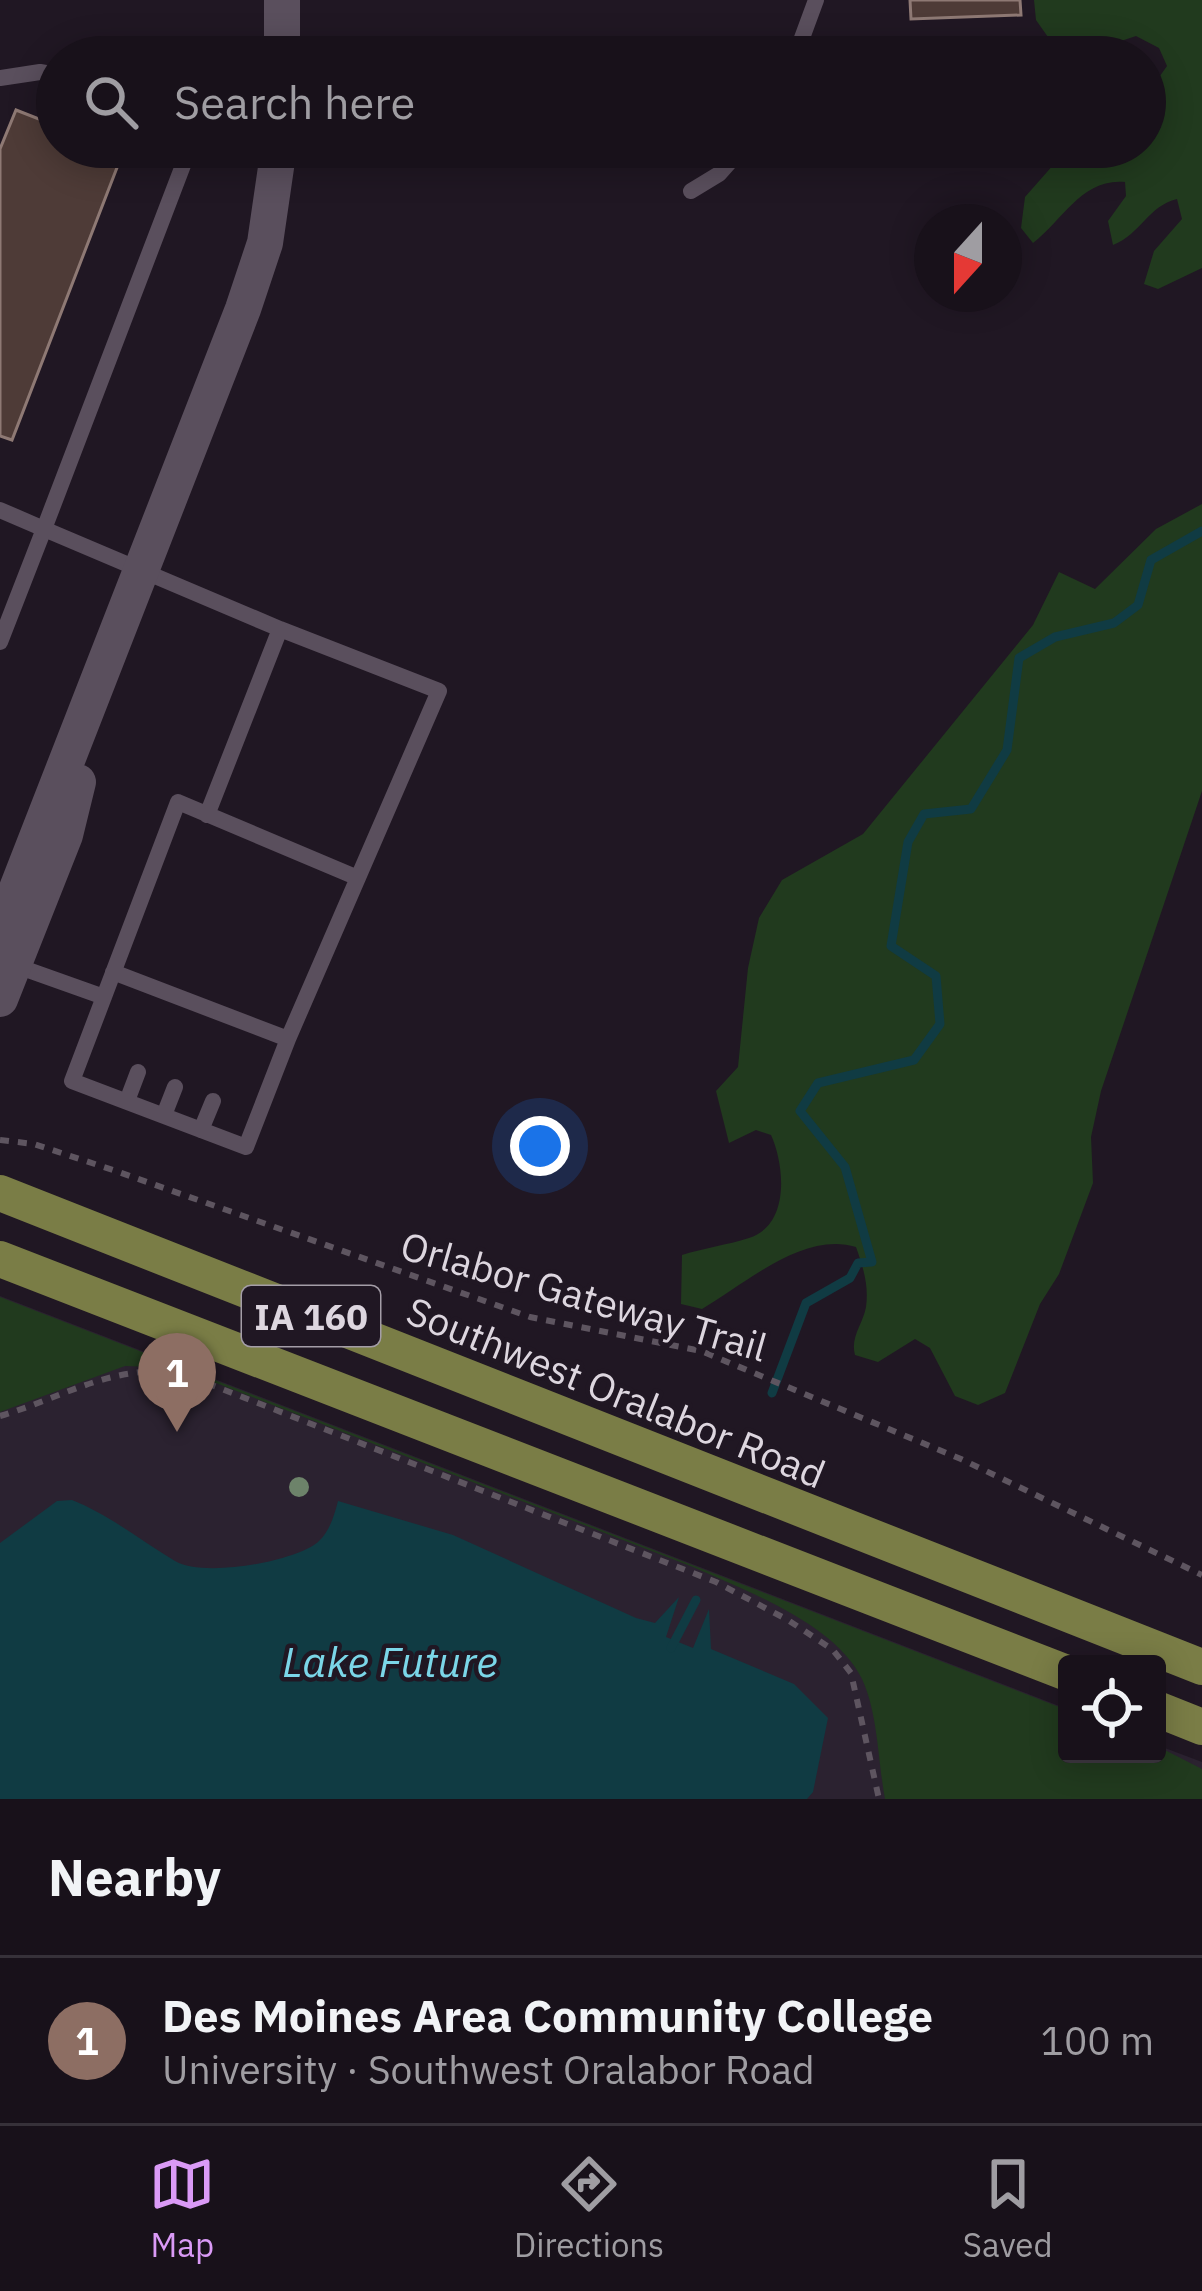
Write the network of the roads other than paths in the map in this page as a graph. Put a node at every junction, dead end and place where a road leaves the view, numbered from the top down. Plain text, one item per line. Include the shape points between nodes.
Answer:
1 (281, 0) edge
2 (816, 0) edge
3 (282, 36) edge
4 (803, 36) edge
5 (36, 73) edge
6 (0, 78) edge
7 (182, 168) edge
8 (276, 168) edge
9 (724, 168) edge
10 (691, 191) dead end
11 (0, 510) edge
12 (44, 530) junction
13 (141, 570) junction
14 (280, 629) junction
15 (0, 642) edge
16 (207, 814) junction
17 (358, 878) junction
18 (4, 965) edge
19 (113, 972) junction
20 (104, 997) junction
21 (288, 1039) junction
22 (138, 1072) dead end
23 (175, 1087) dead end
24 (127, 1101) junction
25 (213, 1101) dead end
26 (164, 1115) junction
27 (201, 1130) junction
28 (0, 1193) edge
29 (0, 1258) edge
30 (1202, 1667) edge
31 (1058, 1669) edge
32 (1166, 1712) edge
33 (1202, 1726) edge

1 - 3 street
2 - 4 lane
5 - 6 lane
7 - 12 lane
8 - 13 street via 265,243
9 - 10 lane
11 - 12 lane
12 - 13 lane
12 - 15 lane
13 - 14 lane
13 - 18 street via 108,655 65,835
14 - 16 lane
14 - 17 lane via 440,691
16 - 17 lane
16 - 19 lane via 178,802
17 - 21 lane
18 - 20 lane
19 - 20 lane
19 - 21 lane via 241,1031
20 - 24 lane via 72,1081
21 - 27 lane via 246,1147
22 - 24 lane
23 - 26 lane
24 - 26 lane
25 - 27 lane
26 - 27 lane
28 - 30 main road, Southwest Oralabor Road / IA 160
29 - 31 main road, IA 160
32 - 33 main road

